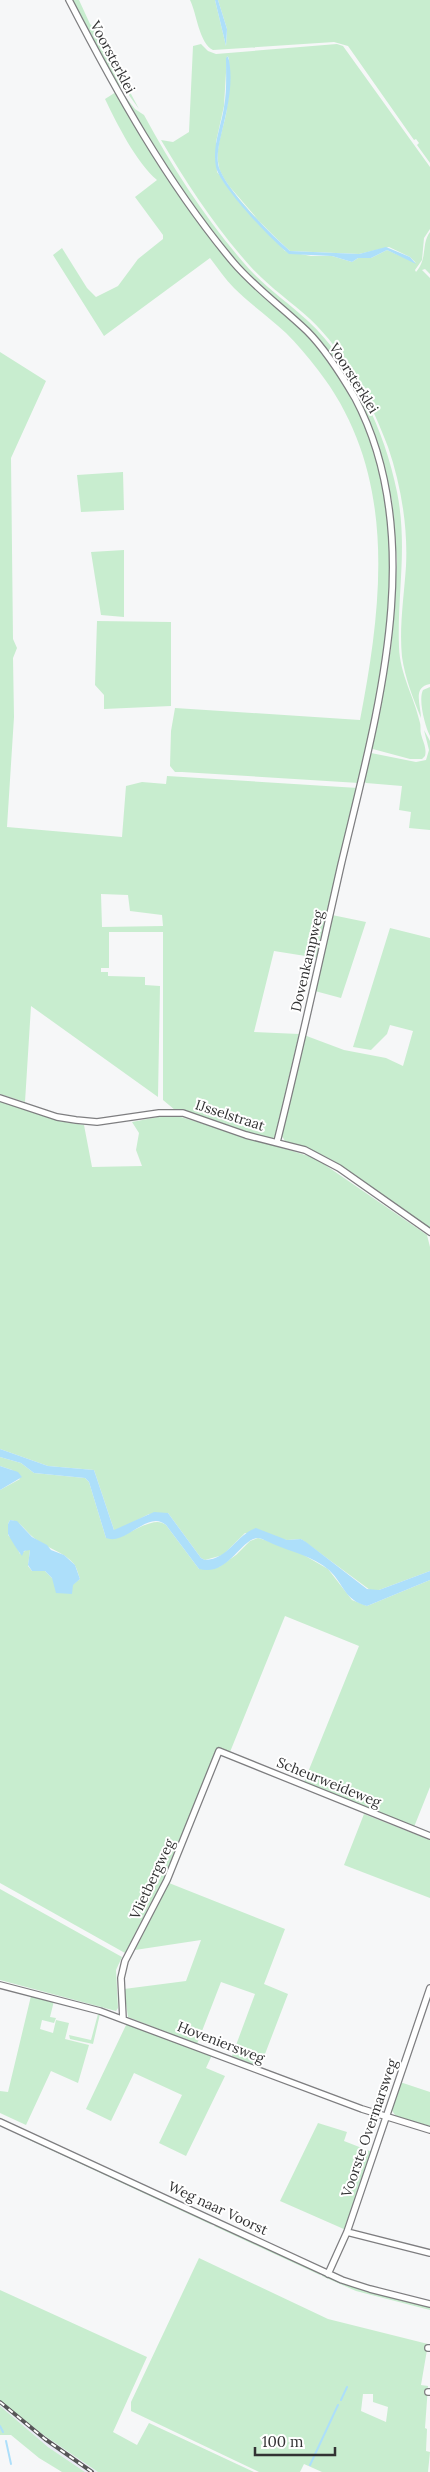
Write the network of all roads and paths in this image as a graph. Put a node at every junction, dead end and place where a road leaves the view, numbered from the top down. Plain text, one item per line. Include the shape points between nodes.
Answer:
1 (69, 0) edge
2 (360, 786) joint
3 (0, 1098) edge
4 (277, 1142) junction
5 (430, 1232) edge
6 (219, 1751) joint
7 (430, 1836) edge
8 (0, 1985) edge
9 (430, 1988) edge
10 (123, 2019) junction
11 (386, 2117) junction
12 (0, 2122) edge
13 (430, 2130) edge
14 (347, 2232) junction
15 (430, 2253) edge
16 (328, 2274) junction
17 (430, 2304) edge

1 - 2 street, Voorsterklei via 138,127 197,214 247,278 309,333 323,350 355,398 374,440 390,501 396,561 388,656
2 - 4 street, Dovenkampweg
3 - 4 street, IJsselstraat via 57,1117 96,1122 168,1112 183,1113
4 - 5 street, IJsselstraat via 319,1155
6 - 7 street, Scheurweideweg
6 - 10 street, Vlietbergweg via 167,1880 124,1961 121,1978
8 - 10 street, Hoveniersweg
9 - 11 street, Voorste Overmarsweg
10 - 11 street, Hoveniersweg
11 - 13 street, Hoveniersweg
11 - 14 street, Voorste Overmarsweg
12 - 16 street, Weg naar Voorst
14 - 15 street
14 - 16 street, Voorste Overmarsweg
16 - 17 street, Weg naar Voorst via 365,2288

